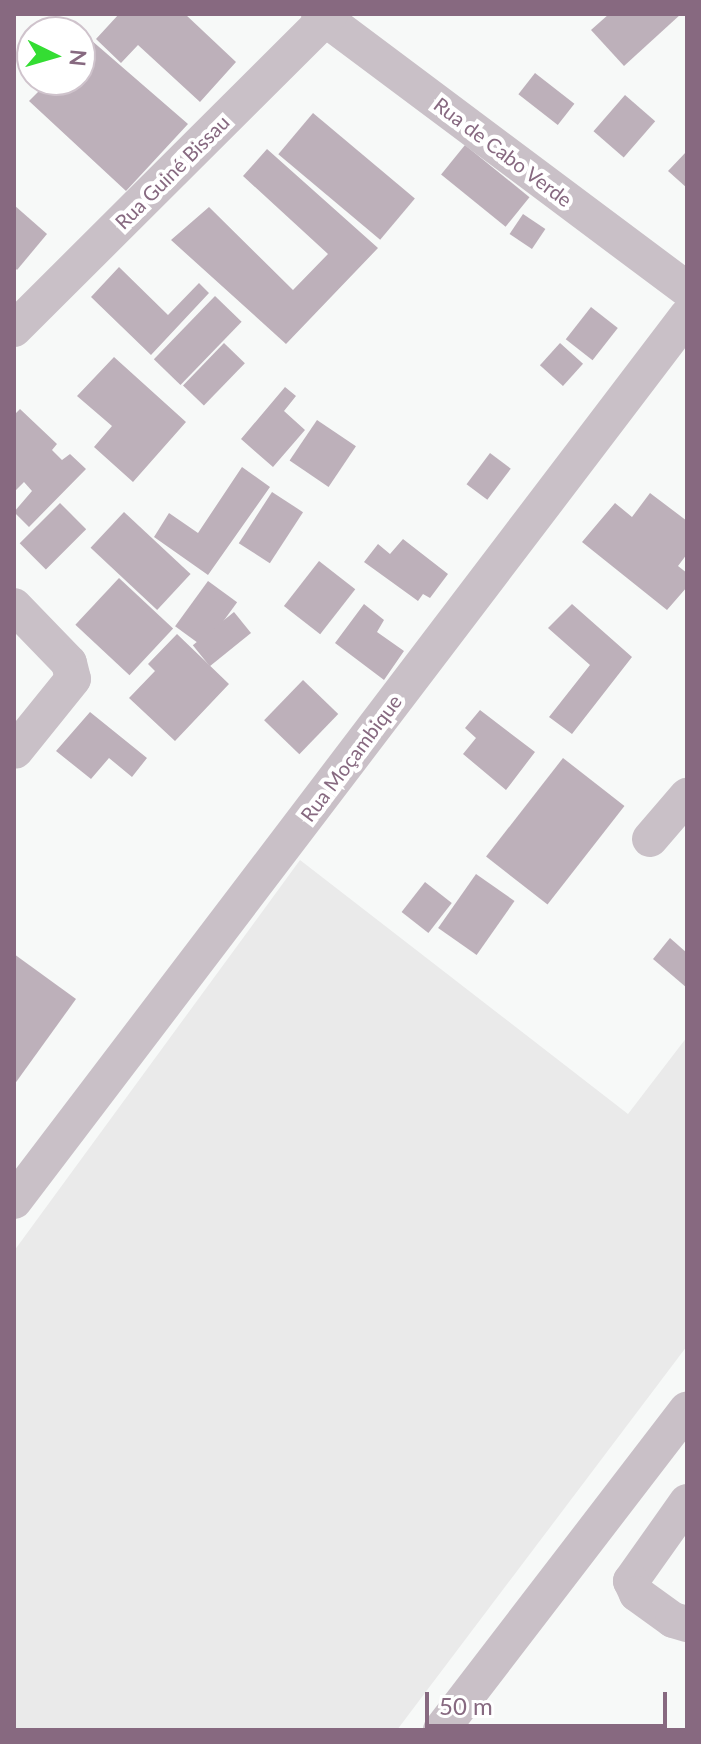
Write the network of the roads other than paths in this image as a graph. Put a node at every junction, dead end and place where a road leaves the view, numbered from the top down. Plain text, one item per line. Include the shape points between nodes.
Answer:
1 (325, 16) edge
2 (687, 289) edge
3 (687, 316) edge
4 (14, 329) edge
5 (14, 606) edge
6 (15, 751) edge
7 (687, 796) edge
8 (650, 839) dead end
9 (26, 1163) edge
10 (14, 1201) edge
11 (687, 1409) edge
12 (687, 1502) edge
13 (687, 1624) edge
14 (441, 1730) edge

1 - 2 street, Rua de Cabo Verde
1 - 4 street, Rua Guiné Bissau
3 - 9 street, Rua Moçambique
5 - 6 street via 69,663 73,679
7 - 8 street
9 - 10 street, Rua Moçambique
11 - 14 street
12 - 13 street via 631,1581 637,1594

